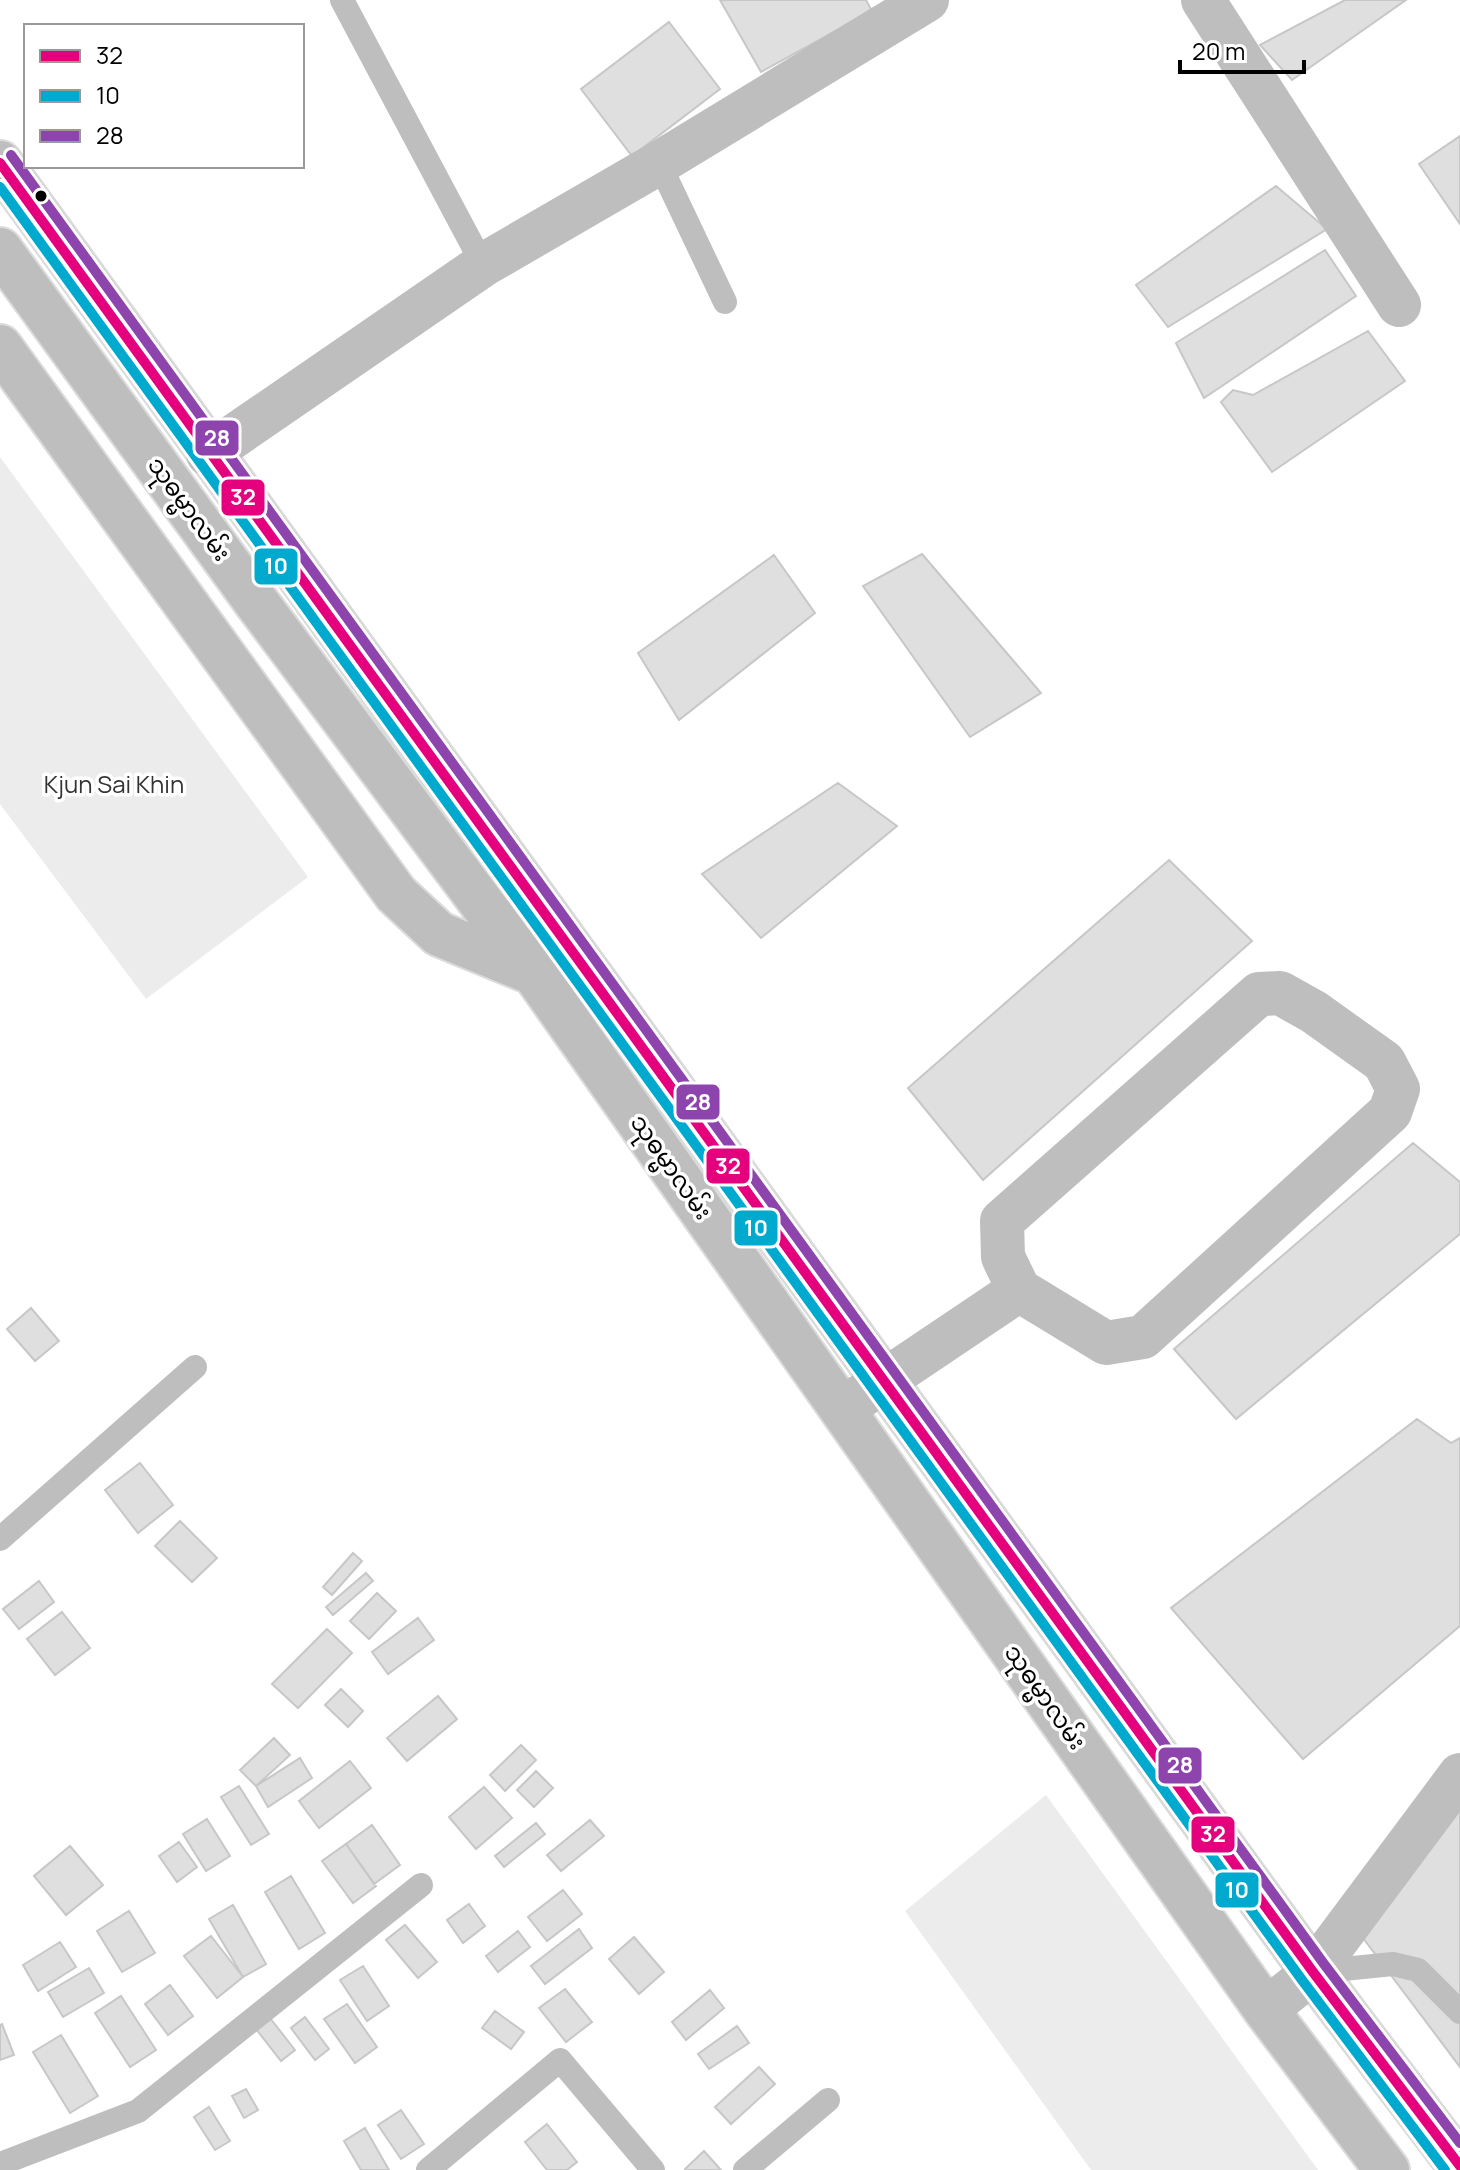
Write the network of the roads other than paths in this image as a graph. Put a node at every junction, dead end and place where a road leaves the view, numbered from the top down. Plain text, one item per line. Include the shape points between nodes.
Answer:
1 (342, 0) edge
2 (1203, 0) edge
3 (910, 5) edge
4 (0, 163) edge
5 (659, 163) junction
6 (0, 250) edge
7 (483, 265) junction
8 (725, 302) dead end
9 (1399, 305) dead end
10 (0, 347) edge
11 (208, 454) junction
12 (534, 973) junction
13 (1019, 1290) junction
14 (195, 1367) dead end
15 (884, 1378) junction
16 (842, 1409) junction
17 (0, 1539) edge
18 (1090, 1663) junction
19 (1045, 1696) junction
20 (1460, 1775) edge
21 (421, 1885) dead end
22 (1313, 1972) junction
23 (1266, 2010) junction
24 (1460, 2012) edge
25 (828, 2100) dead end
26 (0, 2164) edge
27 (1460, 2166) edge
28 (428, 2170) edge
29 (653, 2170) edge
30 (745, 2170) edge
31 (1387, 2170) edge

1 - 7 lane
2 - 9 main road
3 - 5 main road
4 - 11 main road, သုဓမ္မာလမ်း
5 - 7 main road
5 - 8 lane
6 - 12 main road, သုဓမ္မာလမ်း
7 - 11 main road
10 - 12 main road via 396,894 439,934
11 - 15 main road, သုဓမ္မာလမ်း
12 - 16 main road, သုဓမ္မာလမ်း
13 - 13 main road via 1003,1257 1002,1221 1259,994 1280,993 1384,1062 1398,1089 1390,1112 1143,1337 1106,1343
13 - 15 main road
14 - 17 lane
15 - 16 main road
15 - 18 main road, သုဓမ္မာလမ်း
16 - 19 main road, သုဓမ္မာလမ်း
18 - 19 main road
18 - 22 main road, သုဓမ္မာလမ်း
19 - 23 main road, သုဓမ္မာလမ်း
20 - 22 main road
21 - 26 lane via 138,2111
22 - 23 main road
22 - 24 lane via 1393,1964 1418,1970
22 - 27 main road, သုဓမ္မာလမ်း
23 - 31 main road, သုဓမ္မာလမ်း
25 - 30 lane
28 - 29 lane via 560,2060

